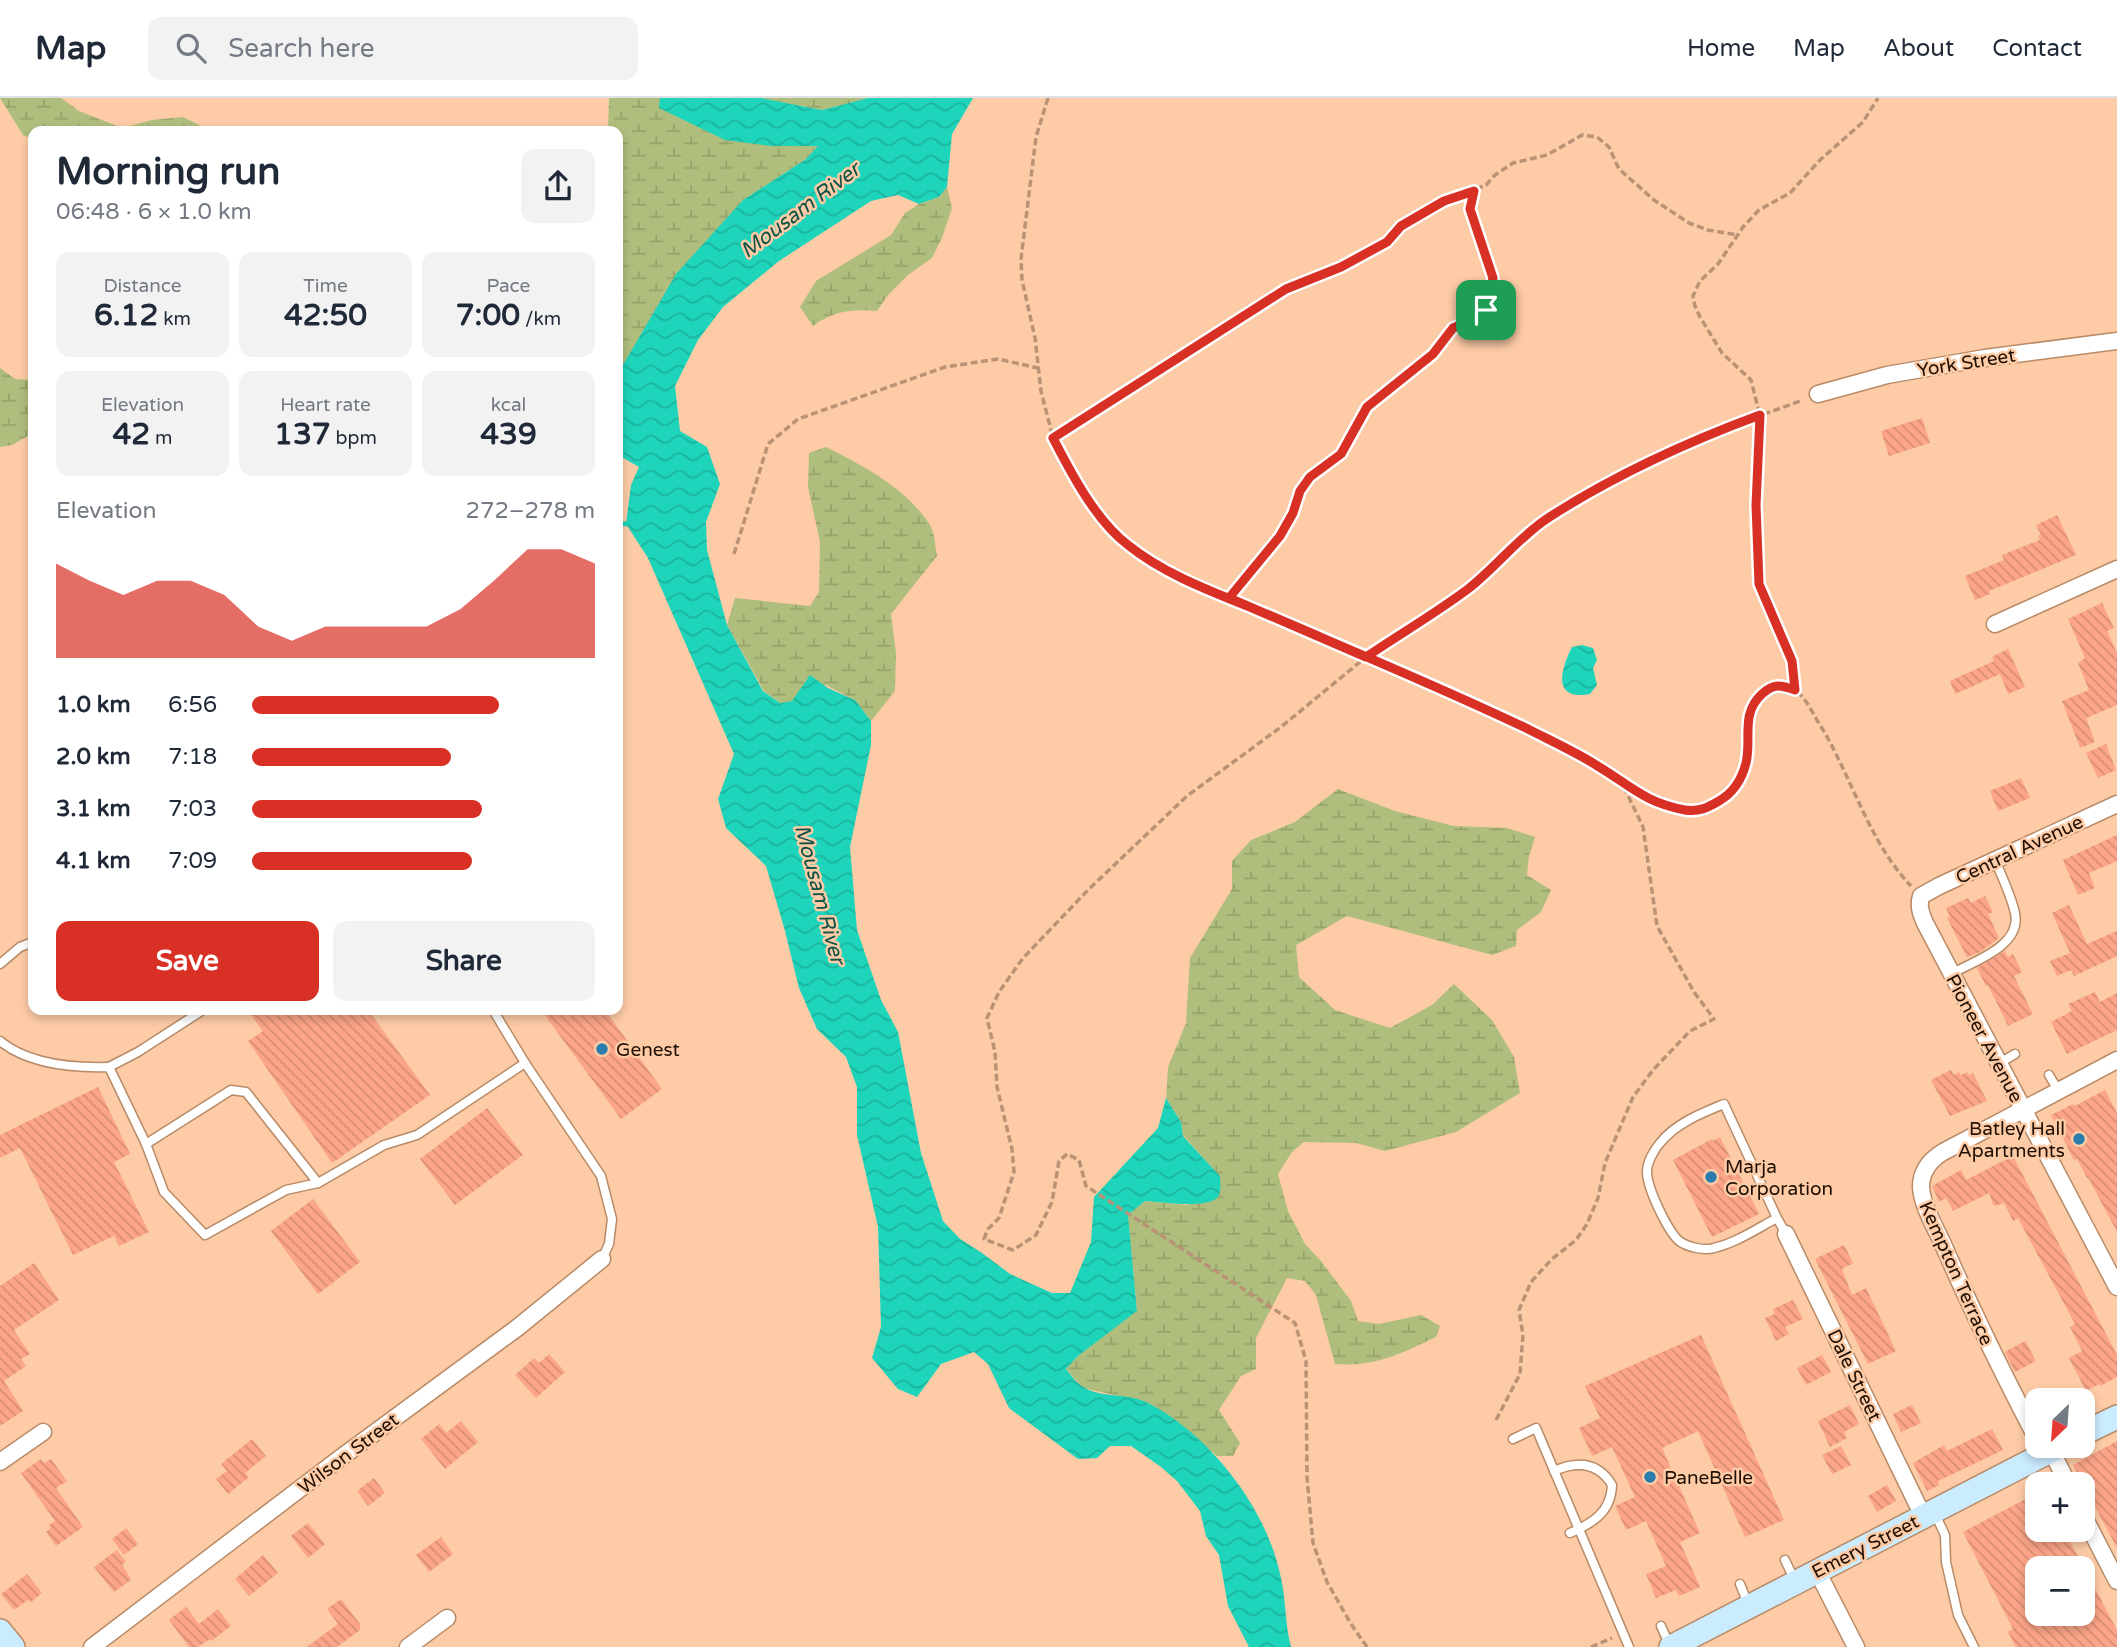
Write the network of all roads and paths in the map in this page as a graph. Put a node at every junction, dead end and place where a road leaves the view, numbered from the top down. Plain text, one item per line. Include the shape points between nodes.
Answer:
1 (1048, 98) edge
2 (1878, 98) edge
3 (1474, 191) junction
4 (1738, 235) junction
5 (2117, 341) edge
6 (1038, 368) junction
7 (1818, 394) joint
8 (1760, 415) junction
9 (1053, 438) junction
10 (734, 554) dead end
11 (2115, 574) edge
12 (1229, 598) junction
13 (1995, 624) dead end
14 (1366, 657) junction
15 (1795, 690) junction
16 (1622, 784) junction
17 (2117, 804) edge
18 (1996, 860) junction
19 (1921, 896) junction
20 (28, 944) edge
21 (0, 964) edge
22 (1951, 974) junction
23 (194, 1015) edge
24 (496, 1015) edge
25 (0, 1041) edge
26 (2015, 1055) dead end
27 (2117, 1060) edge
28 (525, 1063) junction
29 (1998, 1064) junction
30 (109, 1067) junction
31 (2049, 1075) dead end
32 (2058, 1090) junction
33 (2022, 1109) junction
34 (146, 1144) junction
35 (318, 1183) junction
36 (1777, 1218) junction
37 (1786, 1234) joint
38 (603, 1259) joint
39 (2117, 1287) edge
40 (2025, 1407) edge
41 (2117, 1417) edge
42 (1496, 1420) dead end
43 (2095, 1428) edge
44 (43, 1432) dead end
45 (1513, 1439) dead end
46 (2027, 1458) edge
47 (0, 1462) edge
48 (1554, 1471) junction
49 (1928, 1513) junction
50 (1574, 1531) junction
51 (2095, 1538) edge
52 (1785, 1560) dead end
53 (1816, 1571) junction
54 (2117, 1581) edge
55 (1795, 1582) junction
56 (1740, 1584) dead end
57 (1749, 1606) junction
58 (447, 1619) dead end
59 (1661, 1626) dead end
60 (0, 1631) edge
61 (1623, 1633) junction
62 (410, 1646) edge
63 (13, 1647) edge
64 (92, 1647) edge
65 (1367, 1647) edge
66 (1591, 1647) edge
67 (1629, 1647) edge
68 (1671, 1647) edge
69 (1856, 1647) edge
70 (1974, 1647) edge

1 - 6 path via 1036,137 1021,259
2 - 4 path via 1863,122 1790,193 1759,210
3 - 4 path via 1513,163 1547,155 1582,135 1597,137 1609,147 1619,169 1654,200 1689,223
3 - 9 path via 1444,201 1401,226 1387,242 1341,267 1286,289
3 - 12 path via 1470,209 1493,278 1486,310 1453,328 1433,354 1367,407 1341,454 1310,477 1280,536
4 - 8 path via 1694,290 1695,306 1722,353 1751,380
5 - 7 street, York Street via 1887,375
6 - 9 path
6 - 10 path via 998,359 945,367 798,419 768,444
7 - 8 path
8 - 14 path via 1641,467 1546,519 1468,588
8 - 15 path via 1759,584 1792,661
9 - 12 path via 1092,503 1120,538 1157,566
11 - 13 street
12 - 14 path
14 - 16 path via 1526,728
14 - 65 path via 1187,796 1088,890 1023,958 999,992 987,1018 1014,1172 999,1218 984,1239 1013,1250 1036,1236 1052,1202 1059,1161 1067,1154 1079,1160 1086,1186 1295,1323 1306,1361 1313,1543 1327,1582
15 - 16 path via 1778,684 1759,697 1748,719 1746,762 1739,783 1706,809 1669,807
15 - 19 path via 1825,733 1870,825
16 - 42 path via 1643,827 1657,926 1714,1019 1690,1031 1633,1097 1605,1163 1587,1224 1531,1282 1519,1310 1523,1335 1520,1374
17 - 18 street, Central Avenue
18 - 19 street, Central Avenue
18 - 22 lane via 2015,926 2001,946
19 - 22 street, Pioneer Avenue via 1920,911
20 - 21 lane
22 - 29 street, Pioneer Avenue
23 - 30 lane
24 - 28 lane
25 - 30 lane via 11,1050 47,1061 82,1068
26 - 29 lane
27 - 32 street, Kempton Terrace
28 - 35 lane via 417,1135 384,1145
28 - 38 lane via 601,1176 612,1219
29 - 33 street, Pioneer Avenue
30 - 34 lane
31 - 32 lane
32 - 33 street, Kempton Terrace
33 - 39 street, Pioneer Avenue
33 - 40 street, Kempton Terrace via 1935,1157 1923,1176 1922,1191 1968,1303
34 - 35 lane via 231,1090 246,1092
34 - 35 lane via 164,1192 205,1235 286,1190
36 - 36 lane via 1724,1104 1679,1126 1659,1143 1647,1169 1652,1191 1678,1240 1714,1248
36 - 37 lane
37 - 49 street, Dale Street
38 - 64 street, Wilson Street
41 - 43 street
44 - 47 street
45 - 48 lane via 1536,1428
46 - 49 street, Emery Street
48 - 50 lane
48 - 50 lane via 1581,1464 1600,1470 1612,1485 1607,1508 1599,1518
49 - 53 street, Emery Street
49 - 70 lane via 1944,1535 1958,1615
50 - 61 lane
51 - 54 street
52 - 55 lane
53 - 55 street, Emery Street
53 - 69 street
55 - 57 street, Emery Street
56 - 57 lane
57 - 68 street, Emery Street
58 - 62 street
59 - 68 lane
60 - 63 street
61 - 66 path
61 - 67 lane

